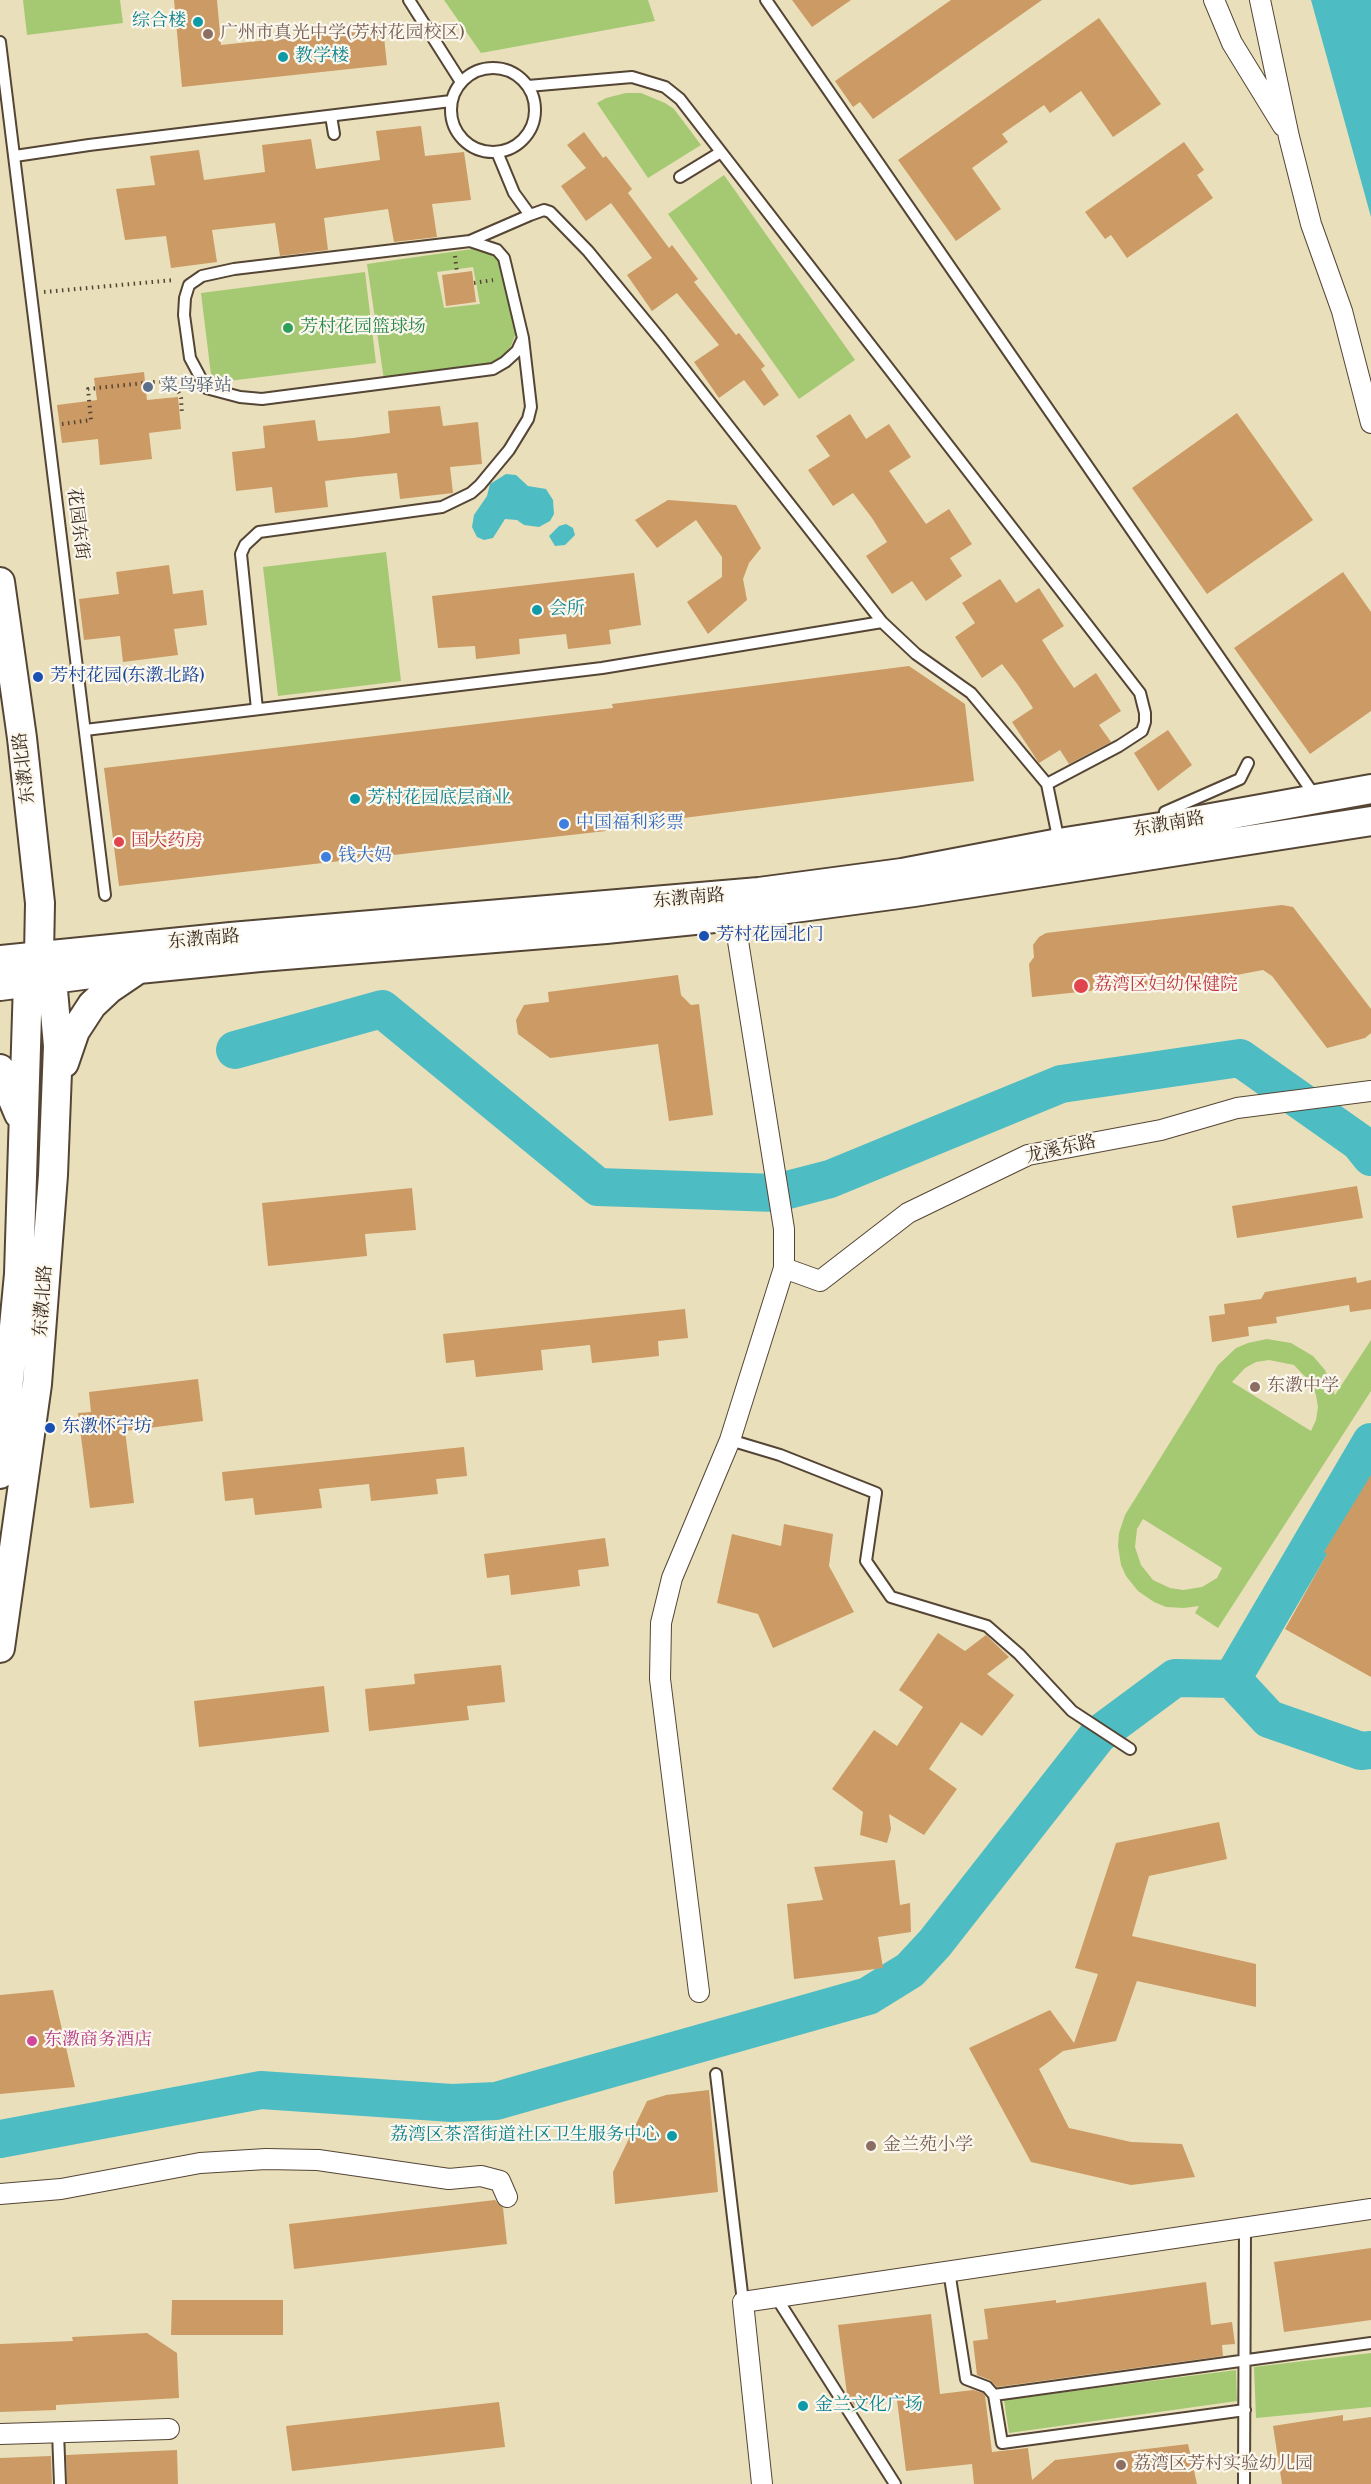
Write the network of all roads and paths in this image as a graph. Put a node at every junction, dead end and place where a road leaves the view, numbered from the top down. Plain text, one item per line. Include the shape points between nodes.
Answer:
1 (409, 0) edge
2 (766, 0) edge
3 (1214, 0) edge
4 (1260, 0) edge
5 (0, 42) edge
6 (461, 82) junction
7 (528, 86) junction
8 (451, 101) junction
9 (331, 116) junction
10 (333, 134) dead end
11 (1289, 137) junction
12 (497, 152) junction
13 (721, 152) junction
14 (15, 156) junction
15 (680, 177) dead end
16 (530, 215) junction
17 (470, 242) junction
18 (189, 285) junction
19 (32, 293) junction
20 (523, 338) junction
21 (182, 414) dead end
22 (1371, 423) edge
23 (48, 426) junction
24 (0, 582) edge
25 (882, 622) junction
26 (257, 709) junction
27 (85, 729) junction
28 (1248, 764) dead end
29 (1047, 783) junction
30 (1371, 789) edge
31 (1317, 799) junction
32 (1371, 820) edge
33 (1167, 826) junction
34 (1059, 843) junction
35 (105, 895) dead end
36 (734, 916) junction
37 (0, 960) edge
38 (140, 969) junction
39 (30, 976) edge
40 (0, 1069) edge
41 (58, 1082) junction
42 (1371, 1091) edge
43 (23, 1126) junction
44 (784, 1268) junction
45 (3, 1413) edge
46 (730, 1440) junction
47 (0, 1474) edge
48 (0, 1647) edge
49 (1130, 1749) dead end
50 (699, 1992) dead end
51 (716, 2074) dead end
52 (0, 2194) edge
53 (507, 2197) dead end
54 (1371, 2209) edge
55 (1245, 2228) junction
56 (949, 2271) junction
57 (776, 2297) junction
58 (743, 2302) junction
59 (1371, 2343) edge
60 (1245, 2361) junction
61 (994, 2395) junction
62 (1245, 2410) junction
63 (169, 2429) dead end
64 (57, 2432) junction
65 (0, 2434) edge
66 (60, 2484) edge
67 (762, 2484) edge
68 (895, 2484) edge
69 (1244, 2484) edge

1 - 6 lane
2 - 31 lane
3 - 11 street via 1232,43
4 - 11 street
5 - 14 lane, 花园东街
6 - 7 lane via 477,71 496,68 514,73
6 - 8 lane
7 - 12 lane via 534,99 531,128 523,140
7 - 13 lane via 632,77 650,81 680,99
8 - 9 lane
8 - 12 lane via 454,127 461,138 483,151
9 - 10 lane
9 - 14 lane
11 - 22 street
12 - 16 lane via 514,193
13 - 15 lane
13 - 29 lane via 1140,693 1145,713 1142,731
14 - 19 lane, 花园东街
16 - 17 lane
16 - 25 lane via 550,212 588,251
17 - 18 lane via 234,269 202,276
17 - 20 lane via 497,250 504,258
18 - 19 path via 177,280
18 - 20 lane via 184,315 190,358 206,388 240,397 262,399 493,369 517,351
19 - 23 lane, 花园东街
20 - 26 lane via 531,407 528,419 509,450 471,493 442,507 259,532 245,544 241,554
21 - 23 path via 177,389 163,381 88,388 91,420
23 - 27 lane, 花园东街
24 - 39 street, 东漖北路 via 40,903
25 - 26 lane via 602,668
25 - 29 lane via 915,654 971,693
26 - 27 lane
27 - 35 lane, 花园东街
28 - 33 lane via 1240,779 1165,812
29 - 34 lane
30 - 31 street, 东漖南路
31 - 33 street, 东漖南路
32 - 36 street, 东漖南路 via 914,892
33 - 34 street, 东漖南路
34 - 39 street, 东漖南路 via 902,873 759,892
36 - 38 street, 东漖南路
36 - 44 street via 784,1229
37 - 39 street, 东漖南路
38 - 39 street, 东漖南路
38 - 41 street via 92,1005 75,1031
39 - 41 street, 东漖北路 via 58,1046
39 - 43 street, 东漖北路
40 - 43 street
41 - 48 street, 东漖北路 via 37,1384
42 - 44 street, 龙溪东路 via 1236,1108 1161,1130 1028,1155 908,1213 820,1281
43 - 45 street, 东漖北路 via 19,1274
44 - 46 street
45 - 47 street, 东漖北路
46 - 49 lane via 876,1493 866,1561 891,1597 987,1626 1072,1711
46 - 50 street via 672,1578 661,1623 660,1679
51 - 58 lane
52 - 53 street via 61,2189 200,2163 266,2159 318,2160 449,2179 480,2176 500,2181
54 - 55 street
55 - 56 street
55 - 60 lane
56 - 57 street
56 - 61 lane via 966,2379 978,2381
57 - 58 street
57 - 68 lane
58 - 67 street
59 - 60 lane
60 - 61 lane
60 - 62 lane
61 - 62 lane via 1002,2443
62 - 69 lane
63 - 64 street
64 - 65 street
64 - 66 lane

